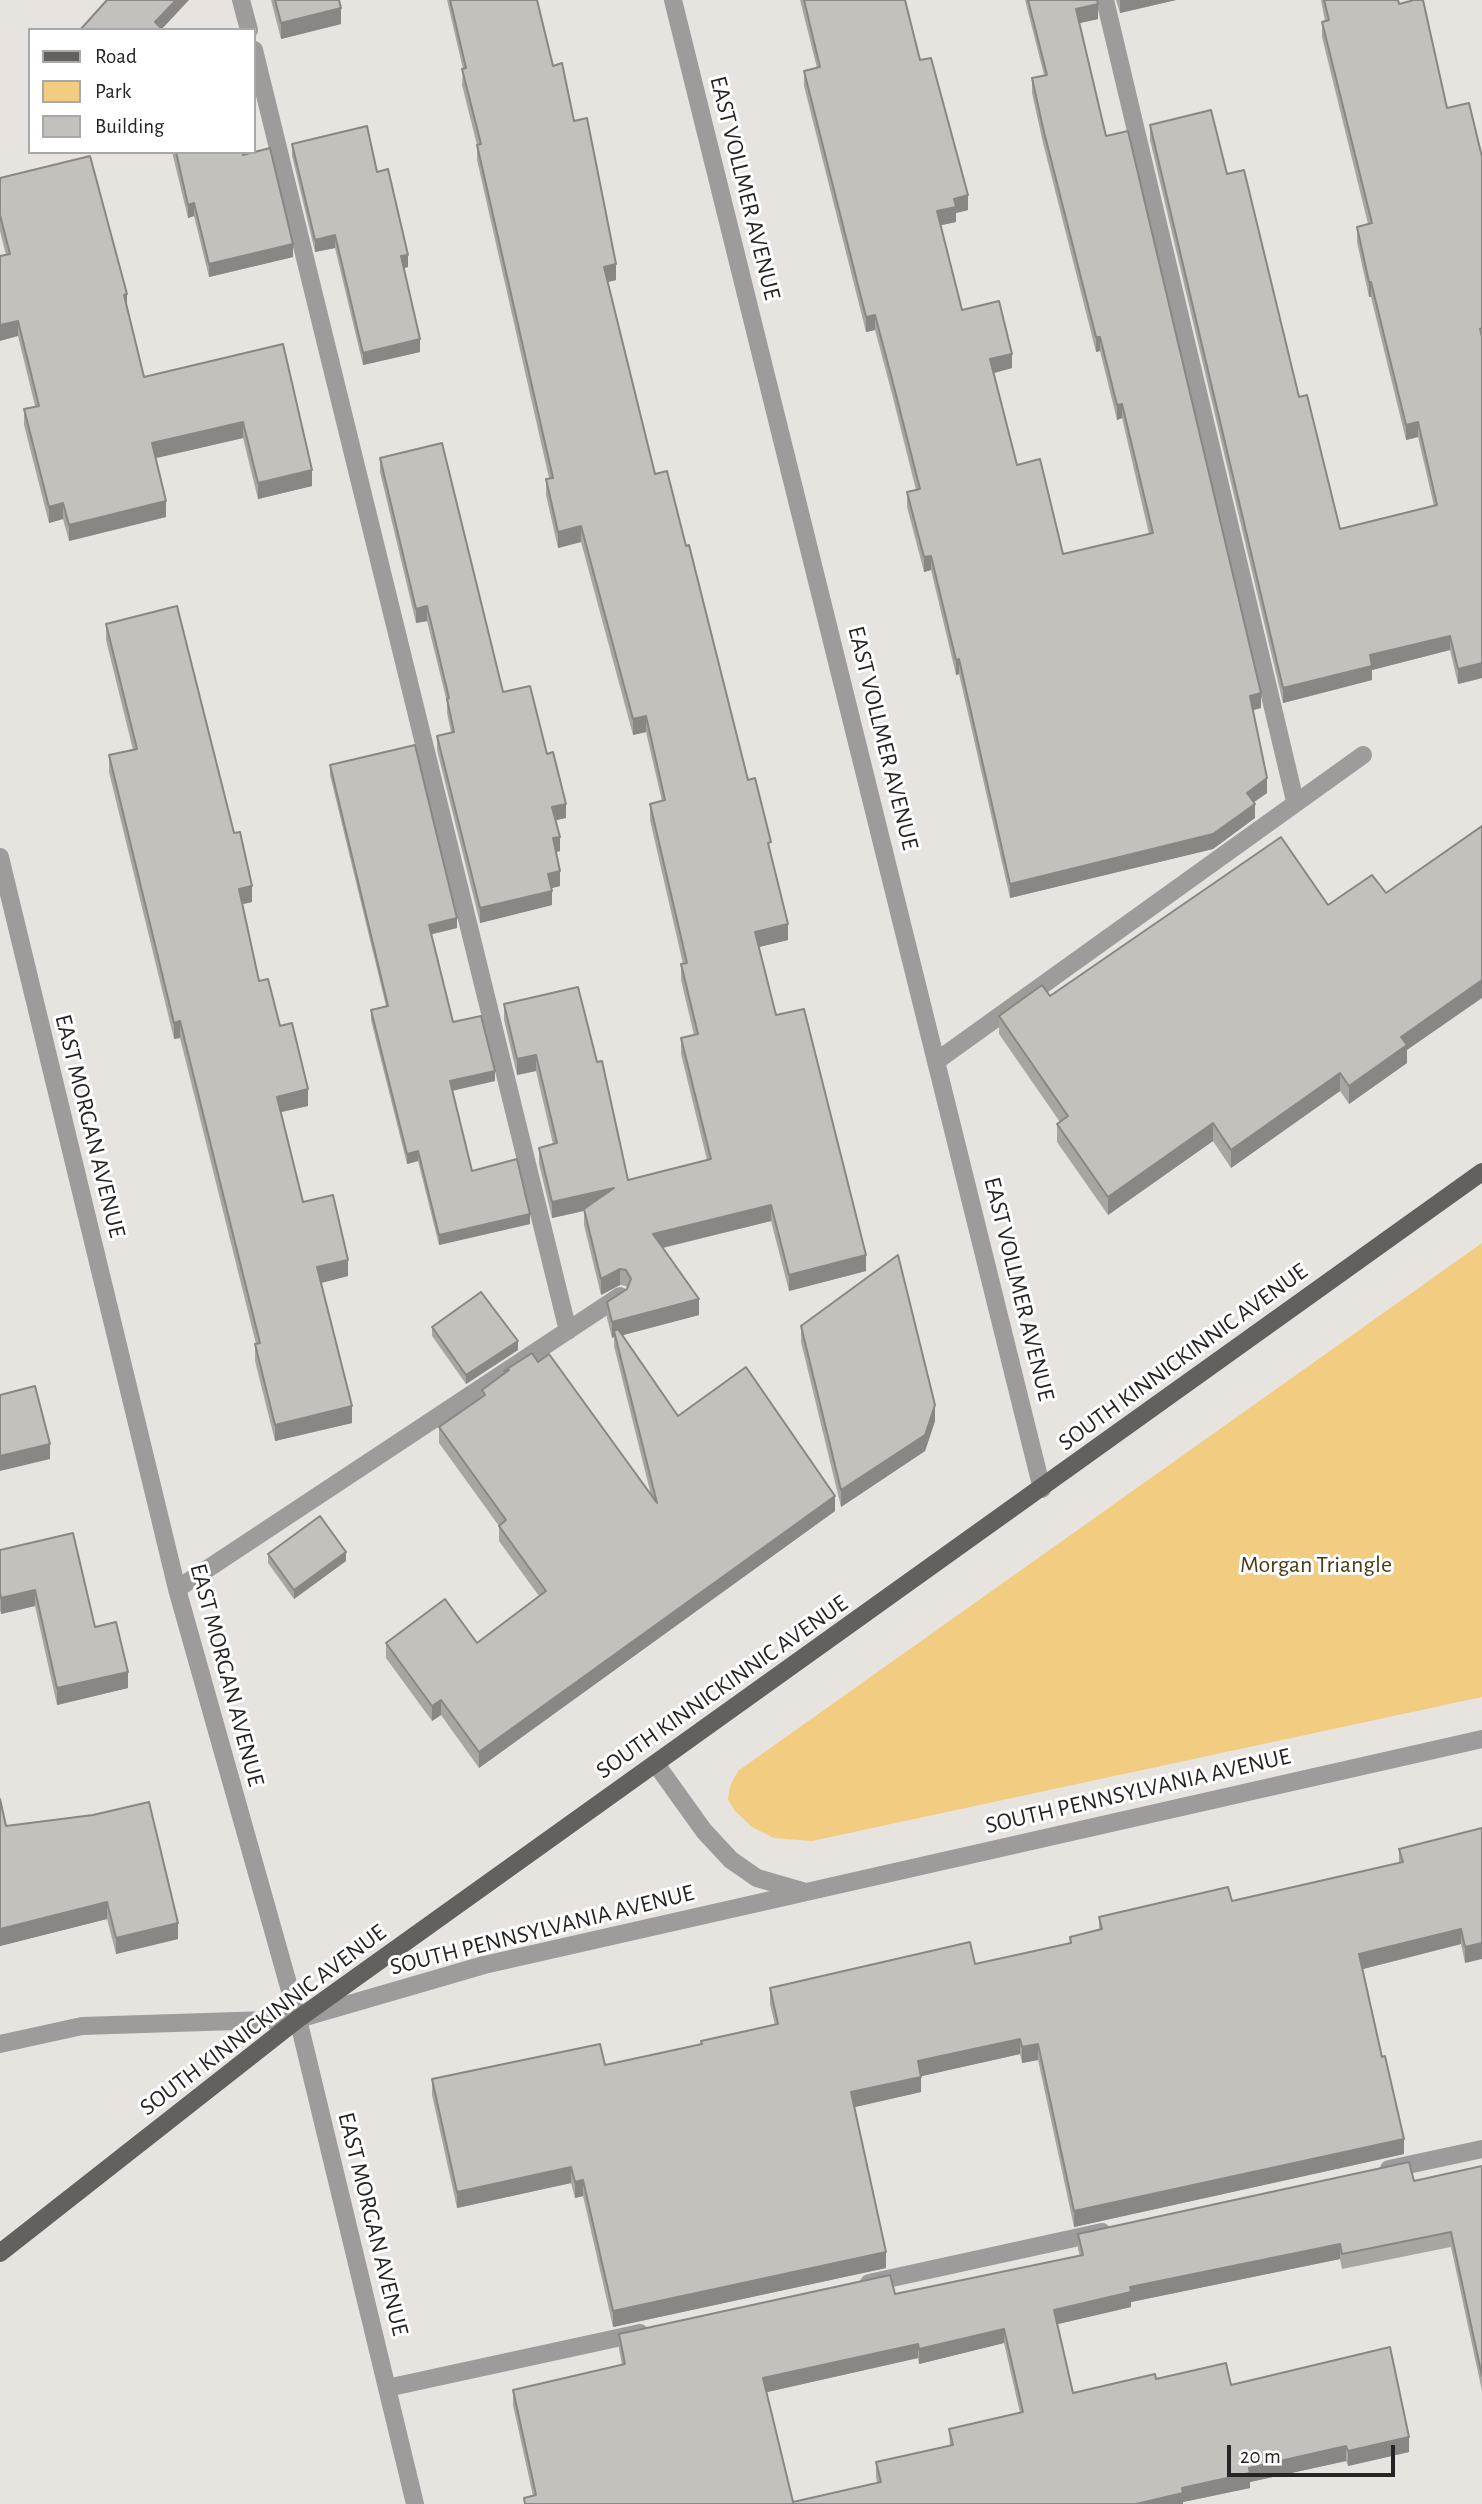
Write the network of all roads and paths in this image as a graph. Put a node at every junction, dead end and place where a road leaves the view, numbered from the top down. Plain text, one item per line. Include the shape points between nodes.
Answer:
1 (242, 0) edge
2 (673, 0) edge
3 (1105, 0) edge
4 (249, 28) edge
5 (256, 58) edge
6 (1363, 755) dead end
7 (1295, 801) junction
8 (0, 857) edge
9 (938, 1060) junction
10 (1482, 1172) edge
11 (620, 1296) edge
12 (568, 1331) junction
13 (1042, 1489) junction
14 (177, 1589) junction
15 (1482, 1738) edge
16 (656, 1764) junction
17 (805, 1892) junction
18 (298, 2019) junction
19 (0, 2044) edge
20 (1482, 2149) edge
21 (1374, 2172) edge
22 (1117, 2228) edge
23 (0, 2253) edge
24 (846, 2288) edge
25 (657, 2329) edge
26 (387, 2388) junction
27 (415, 2504) edge

1 - 4 street
2 - 9 street, EAST VOLLMER AVENUE
3 - 7 street
5 - 12 street
6 - 7 street
7 - 9 street
8 - 14 street, EAST MORGAN AVENUE
9 - 13 street, EAST VOLLMER AVENUE
10 - 13 main road, SOUTH KINNICKINNIC AVENUE
11 - 12 street
12 - 14 street
13 - 16 main road, SOUTH KINNICKINNIC AVENUE
14 - 18 street, EAST MORGAN AVENUE
15 - 17 street, SOUTH PENNSYLVANIA AVENUE
16 - 17 street, SOUTH PENNSYLVANIA AVENUE via 731,1860 757,1878
16 - 18 main road, SOUTH KINNICKINNIC AVENUE
17 - 18 street, SOUTH PENNSYLVANIA AVENUE via 484,1965
18 - 19 street, SOUTH PENNSYLVANIA AVENUE via 82,2026
18 - 23 main road, SOUTH KINNICKINNIC AVENUE
18 - 26 street, EAST MORGAN AVENUE
20 - 21 street
22 - 24 street
25 - 26 street
26 - 27 street, EAST MORGAN AVENUE

